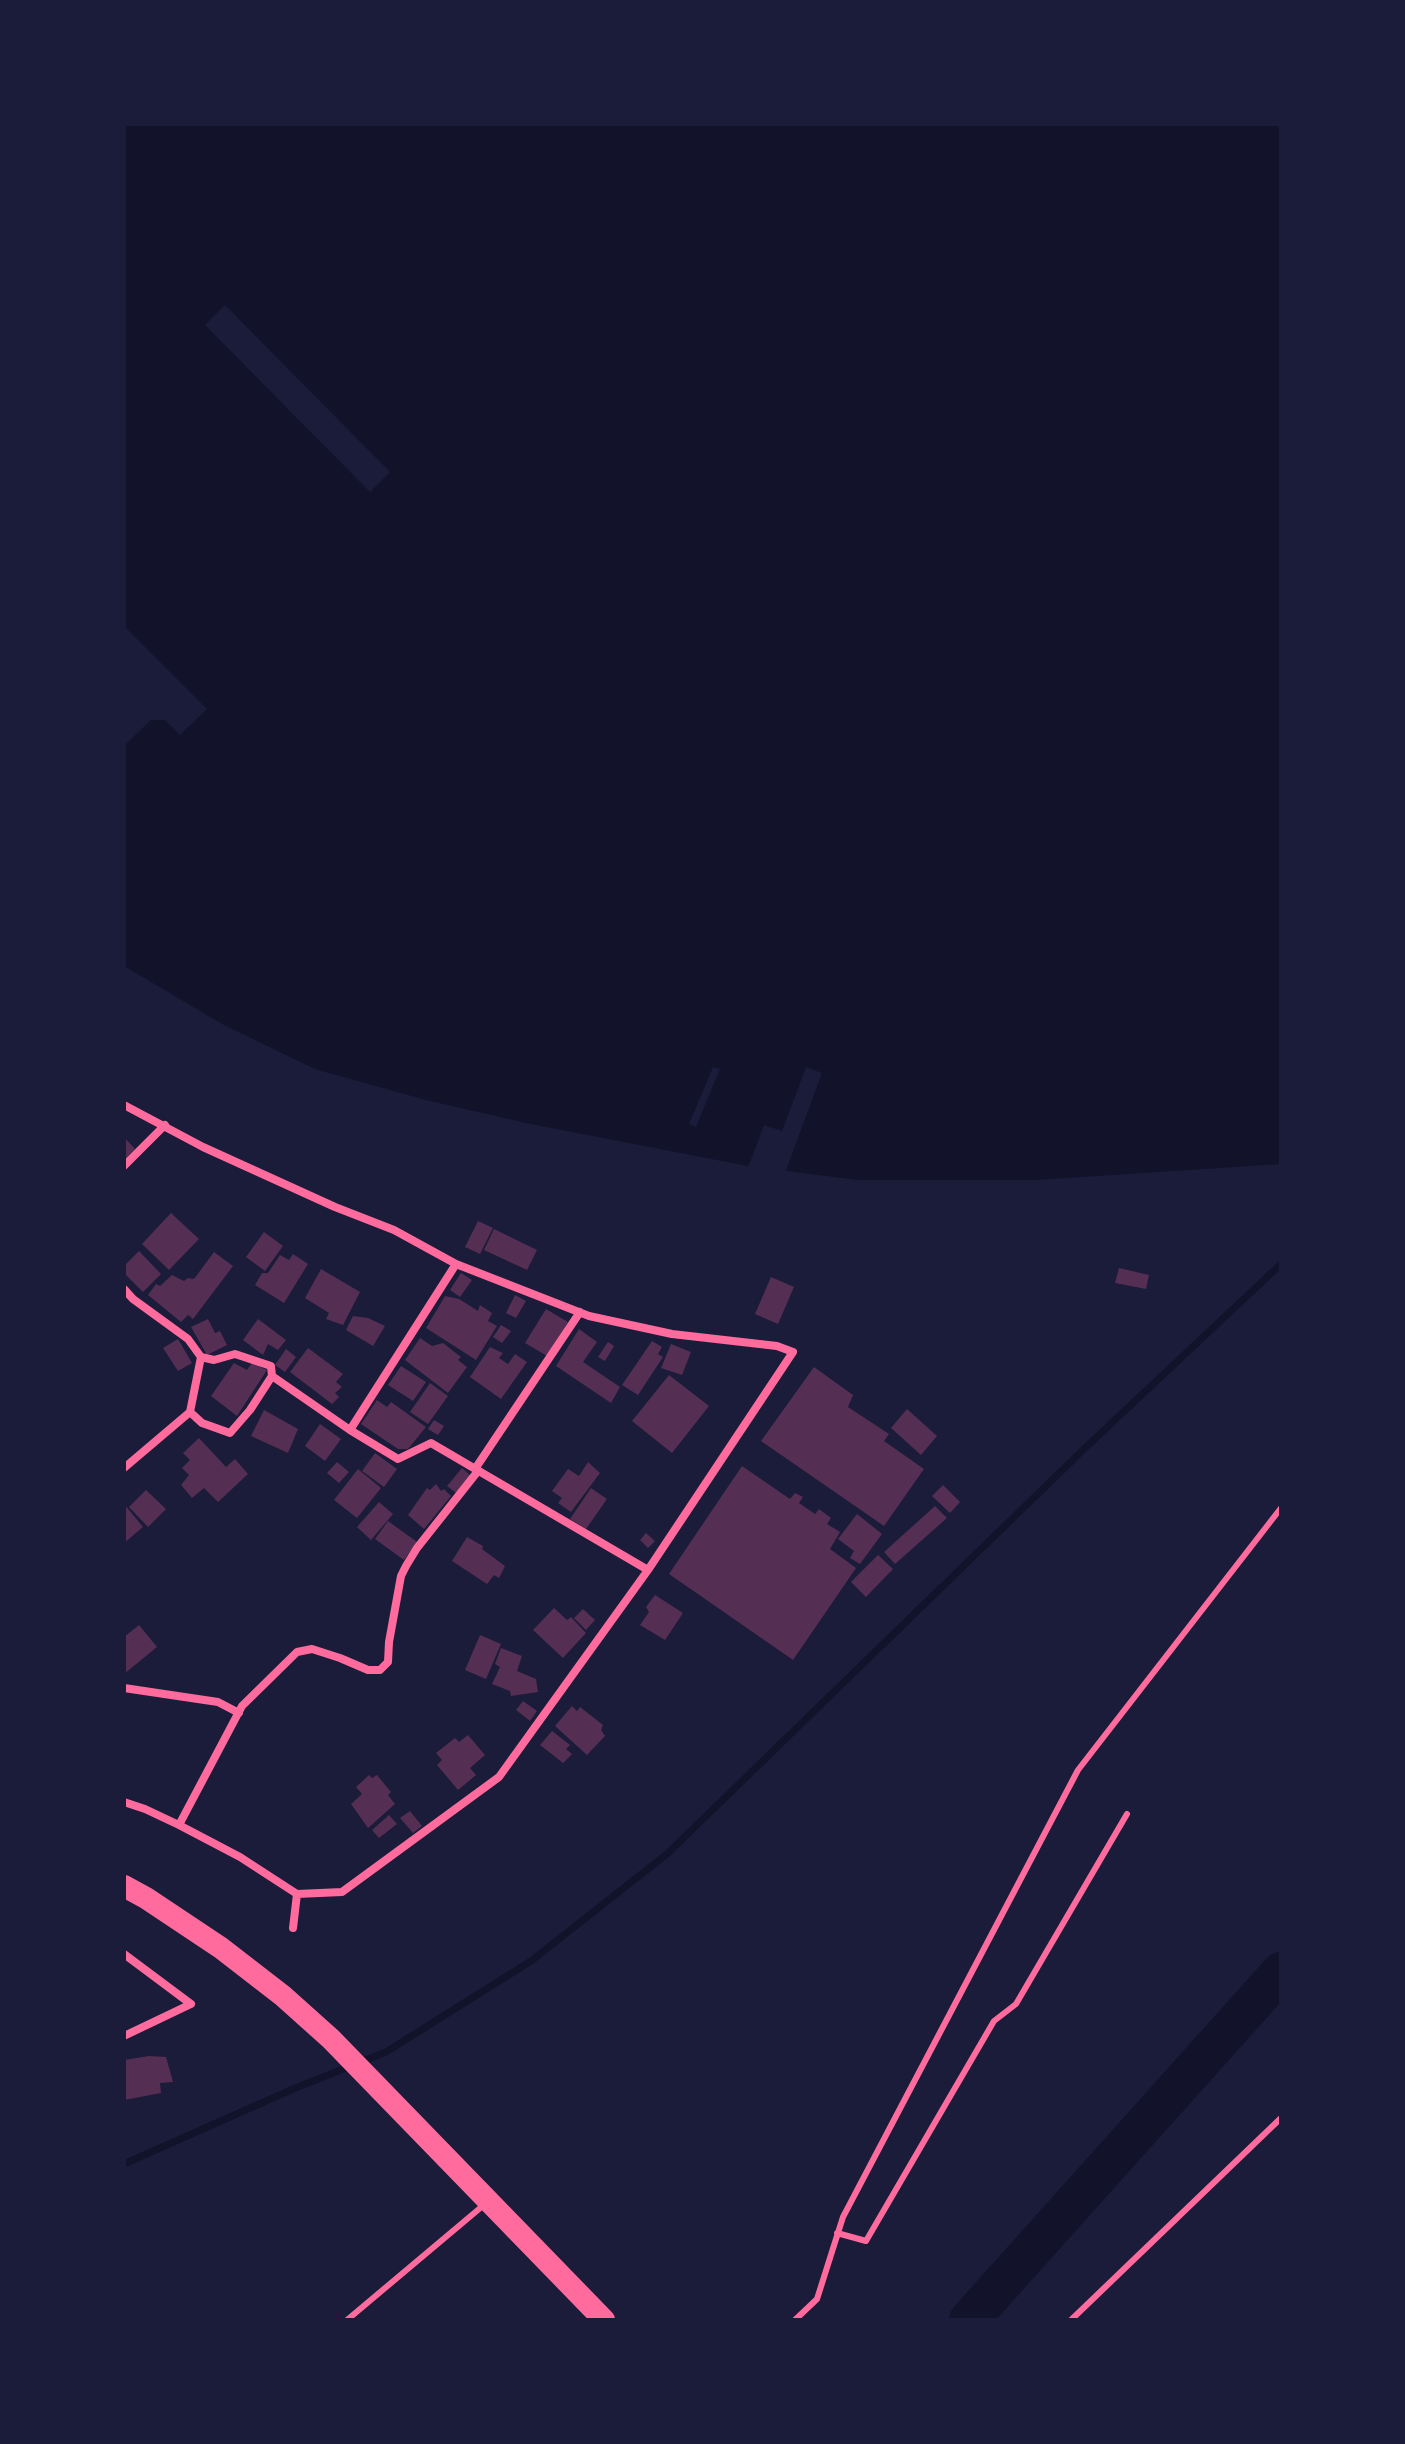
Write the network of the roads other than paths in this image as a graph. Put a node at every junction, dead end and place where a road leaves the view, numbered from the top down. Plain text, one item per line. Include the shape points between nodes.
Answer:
1 (124, 1105) edge
2 (165, 1125) junction
3 (124, 1166) edge
4 (456, 1264) junction
5 (124, 1289) edge
6 (580, 1312) junction
7 (201, 1357) junction
8 (272, 1376) junction
9 (190, 1412) junction
10 (350, 1430) junction
11 (124, 1468) edge
12 (476, 1470) junction
13 (1281, 1508) edge
14 (648, 1570) junction
15 (124, 1688) edge
16 (239, 1713) junction
17 (124, 1802) edge
18 (1127, 1814) dead end
19 (179, 1825) junction
20 (124, 1886) edge
21 (297, 1894) junction
22 (293, 1928) dead end
23 (124, 1954) edge
24 (124, 2036) edge
25 (1281, 2118) edge
26 (489, 2201) junction
27 (837, 2233) junction
28 (347, 2320) edge
29 (604, 2320) edge
30 (795, 2320) edge
31 (1071, 2320) edge

1 - 2 street
2 - 3 street
2 - 4 street
4 - 6 street
4 - 10 street
5 - 7 street via 188,1339
6 - 12 street
6 - 14 street via 672,1334 793,1352
7 - 8 street via 214,1360 235,1354 271,1366
7 - 9 street
8 - 9 street via 230,1433 202,1423
8 - 10 street
9 - 11 street
10 - 12 street via 398,1459 431,1443
12 - 14 street
12 - 16 street via 401,1576 388,1662 380,1670 368,1670 312,1649 297,1652
13 - 27 lane via 1078,1770
14 - 21 street via 499,1777 342,1892
15 - 16 street via 218,1702
16 - 19 street
17 - 19 street
18 - 27 lane via 1016,2004 994,2021 866,2241
19 - 21 street
20 - 26 highway via 221,1948 283,1996
21 - 22 street
23 - 24 street via 191,2004
25 - 31 lane
26 - 28 lane
26 - 29 highway
27 - 30 lane via 817,2299

